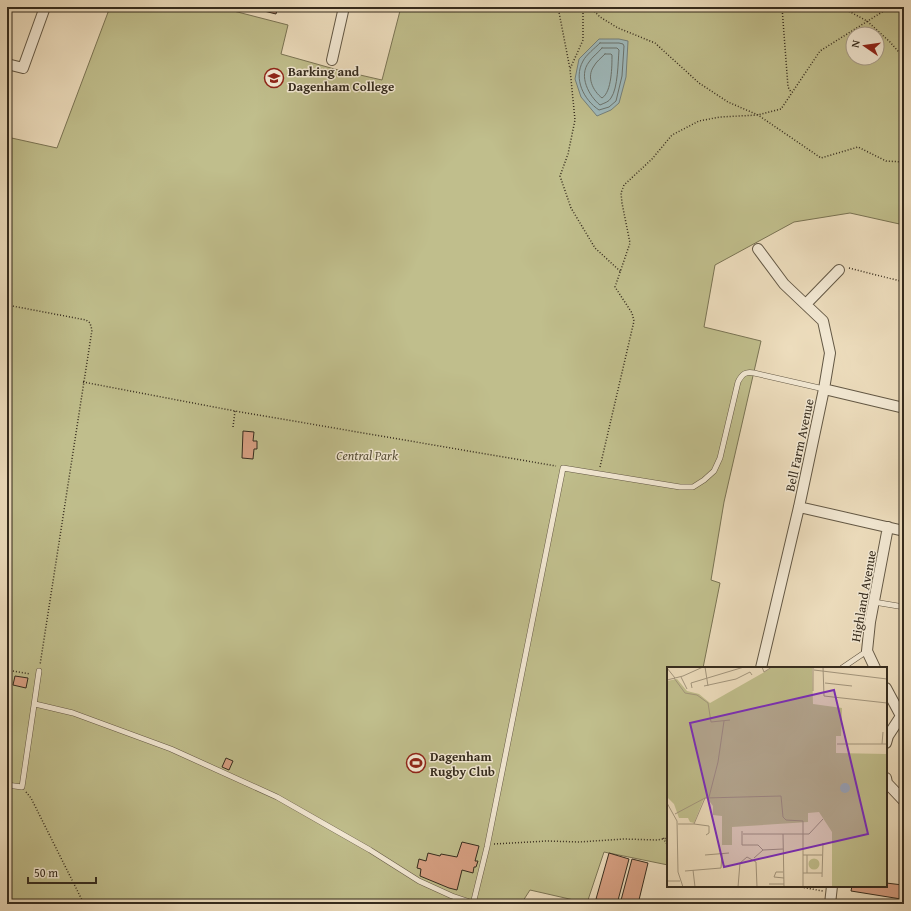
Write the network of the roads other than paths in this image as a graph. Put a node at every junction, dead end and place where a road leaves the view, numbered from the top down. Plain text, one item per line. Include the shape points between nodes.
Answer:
1 (45, 7) edge
2 (344, 7) edge
3 (332, 60) dead end
4 (7, 64) edge
5 (758, 248) dead end
6 (839, 270) road end
7 (806, 304) junction
8 (824, 389) junction
9 (904, 408) edge
10 (799, 507) junction
11 (888, 527) junction
12 (904, 530) edge
13 (874, 602) junction
14 (904, 606) edge
15 (867, 651) junction
16 (761, 667) edge
17 (843, 667) edge
18 (875, 667) edge
19 (39, 671) road end
20 (887, 690) edge
21 (34, 704) junction
22 (903, 715) edge
23 (887, 740) edge
24 (887, 783) edge
25 (7, 785) edge
26 (904, 801) edge
27 (831, 890) edge
28 (473, 903) edge
29 (830, 904) edge

1 - 4 street via 23,68
2 - 3 street
5 - 7 street, Bell Farm Avenue via 784,284
6 - 7 street
7 - 8 street, Bell Farm Avenue via 823,321 830,353
8 - 9 street
8 - 10 street, Bell Farm Avenue
8 - 28 lane via 754,373 743,374 738,382 720,458 714,471 693,487 563,468 488,845
10 - 11 street
10 - 16 street, Bell Farm Avenue
11 - 12 street
11 - 13 street, Highland Avenue
13 - 14 lane
13 - 15 street, Highland Avenue
15 - 17 lane
15 - 18 street, Highland Avenue
19 - 21 lane
20 - 22 street
21 - 25 lane via 22,787
21 - 28 lane via 73,713 171,749 249,784 370,850 419,881
22 - 23 street
24 - 26 street
27 - 29 street

